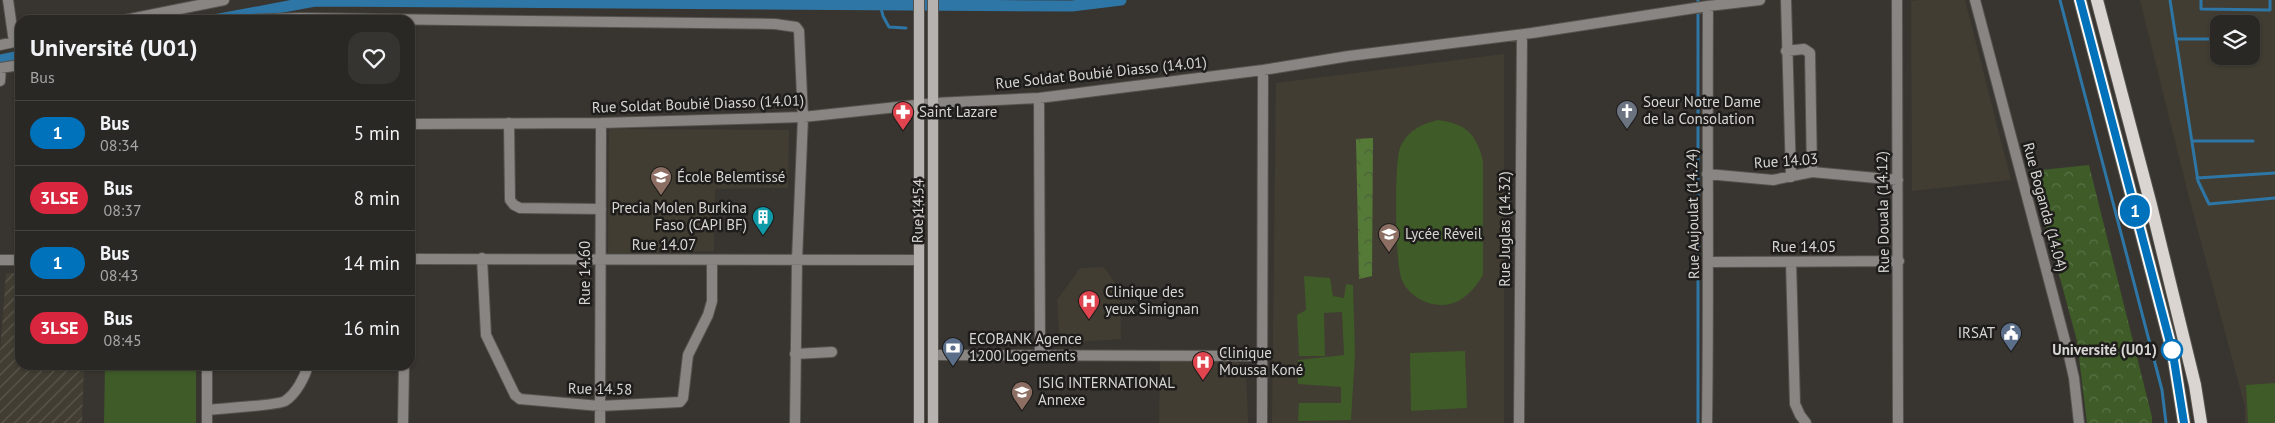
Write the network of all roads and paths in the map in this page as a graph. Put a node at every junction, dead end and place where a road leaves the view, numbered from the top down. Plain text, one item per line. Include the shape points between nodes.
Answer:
1 (8, 0) edge
2 (224, 0) edge
3 (919, 0) edge
4 (933, 0) edge
5 (1760, 0) edge
6 (1786, 0) edge
7 (1897, 0) edge
8 (1975, 0) edge
9 (2080, 0) edge
10 (2097, 0) edge
11 (195, 3) edge
12 (1708, 6) junction
13 (146, 15) edge
14 (415, 19) edge
15 (15, 33) edge
16 (1522, 35) junction
17 (15, 42) edge
18 (0, 45) edge
19 (1786, 51) junction
20 (15, 66) edge
21 (0, 68) edge
22 (1262, 70) junction
23 (0, 81) edge
24 (1039, 98) junction
25 (935, 103) junction
26 (919, 106) junction
27 (804, 117) junction
28 (509, 123) junction
29 (600, 123) junction
30 (415, 124) edge
31 (1812, 172) junction
32 (1707, 174) junction
33 (1791, 177) junction
34 (1898, 180) junction
35 (600, 209) junction
36 (415, 258) edge
37 (482, 258) junction
38 (0, 260) edge
39 (15, 260) edge
40 (600, 260) junction
41 (712, 260) junction
42 (797, 260) junction
43 (919, 260) junction
44 (1899, 261) junction
45 (1709, 262) junction
46 (1790, 262) junction
47 (832, 352) dead end
48 (796, 354) junction
49 (1040, 354) junction
50 (933, 355) junction
51 (1262, 356) junction
52 (207, 370) edge
53 (307, 370) edge
54 (404, 370) edge
55 (600, 406) junction
56 (207, 410) junction
57 (207, 423) edge
58 (403, 423) edge
59 (600, 423) edge
60 (795, 423) edge
61 (918, 423) edge
62 (933, 423) edge
63 (1262, 423) edge
64 (1519, 423) edge
65 (1706, 423) edge
66 (1806, 423) edge
67 (1898, 423) edge
68 (2079, 423) edge
69 (2184, 423) edge
70 (2201, 423) edge

1 - 15 street
2 - 11 street
3 - 26 main road
4 - 25 main road, Rue 14.54
5 - 12 street, Rue Soldat Boubié Diasso (14.01)
6 - 19 street
7 - 34 street, Rue Douala (14.12)
8 - 68 street, Rue Boganda (14.04) via 2069,356
9 - 69 main road via 2173,354
10 - 70 main road via 2151,205
11 - 13 street
12 - 16 street, Rue Soldat Boubié Diasso (14.01)
12 - 32 street, Rue Aujoulat (14.24)
14 - 27 street via 790,25 800,31
16 - 22 street, Rue Soldat Boubié Diasso (14.01)
16 - 64 street, Rue Juglas (14.32)
17 - 18 street
19 - 31 street via 1804,49 1810,53
19 - 33 street
20 - 21 street
21 - 23 street
22 - 24 street, Rue Soldat Boubié Diasso (14.01)
22 - 51 street
24 - 25 street, Rue Soldat Boubié Diasso (14.01)
24 - 49 street
25 - 26 street, Rue Soldat Boubié Diasso (14.01)
25 - 50 main road, Rue 14.54
26 - 27 street, Rue Soldat Boubié Diasso (14.01)
26 - 43 main road
27 - 29 street, Rue Soldat Boubié Diasso (14.01)
27 - 42 street
28 - 29 street, Rue Soldat Boubié Diasso (14.01)
28 - 30 street, Rue Soldat Boubié Diasso (14.01)
28 - 35 street via 510,200 514,205 520,208
29 - 35 street, Rue 14.60
31 - 33 street, Rue 14.03
31 - 34 street, Rue 14.03
32 - 33 street, Rue 14.03 via 1760,180
32 - 45 street, Rue Aujoulat (14.24)
34 - 44 street, Rue Douala (14.12)
35 - 40 street, Rue 14.60
36 - 37 street, Rue 14.07
37 - 40 street, Rue 14.07
37 - 55 street, Rue 14.58 via 486,335 516,395 527,401
38 - 39 street
40 - 41 street, Rue 14.07
40 - 55 street, Rue 14.60
41 - 42 street, Rue 14.07
41 - 55 street, Rue 14.58 via 712,301 688,355 680,402
42 - 43 street, Rue 14.07
42 - 48 street
43 - 61 main road
44 - 46 street, Rue 14.05
44 - 67 street, Rue Douala (14.12)
45 - 46 street, Rue 14.05
45 - 65 street, Rue Aujoulat (14.24)
46 - 66 street via 1795,404
47 - 48 street
48 - 60 street
49 - 50 street
49 - 51 street
50 - 62 main road, Rue 14.54
51 - 63 street
52 - 56 street
53 - 56 street via 293,394 283,402
54 - 58 street
55 - 59 street, Rue 14.60
56 - 57 street

